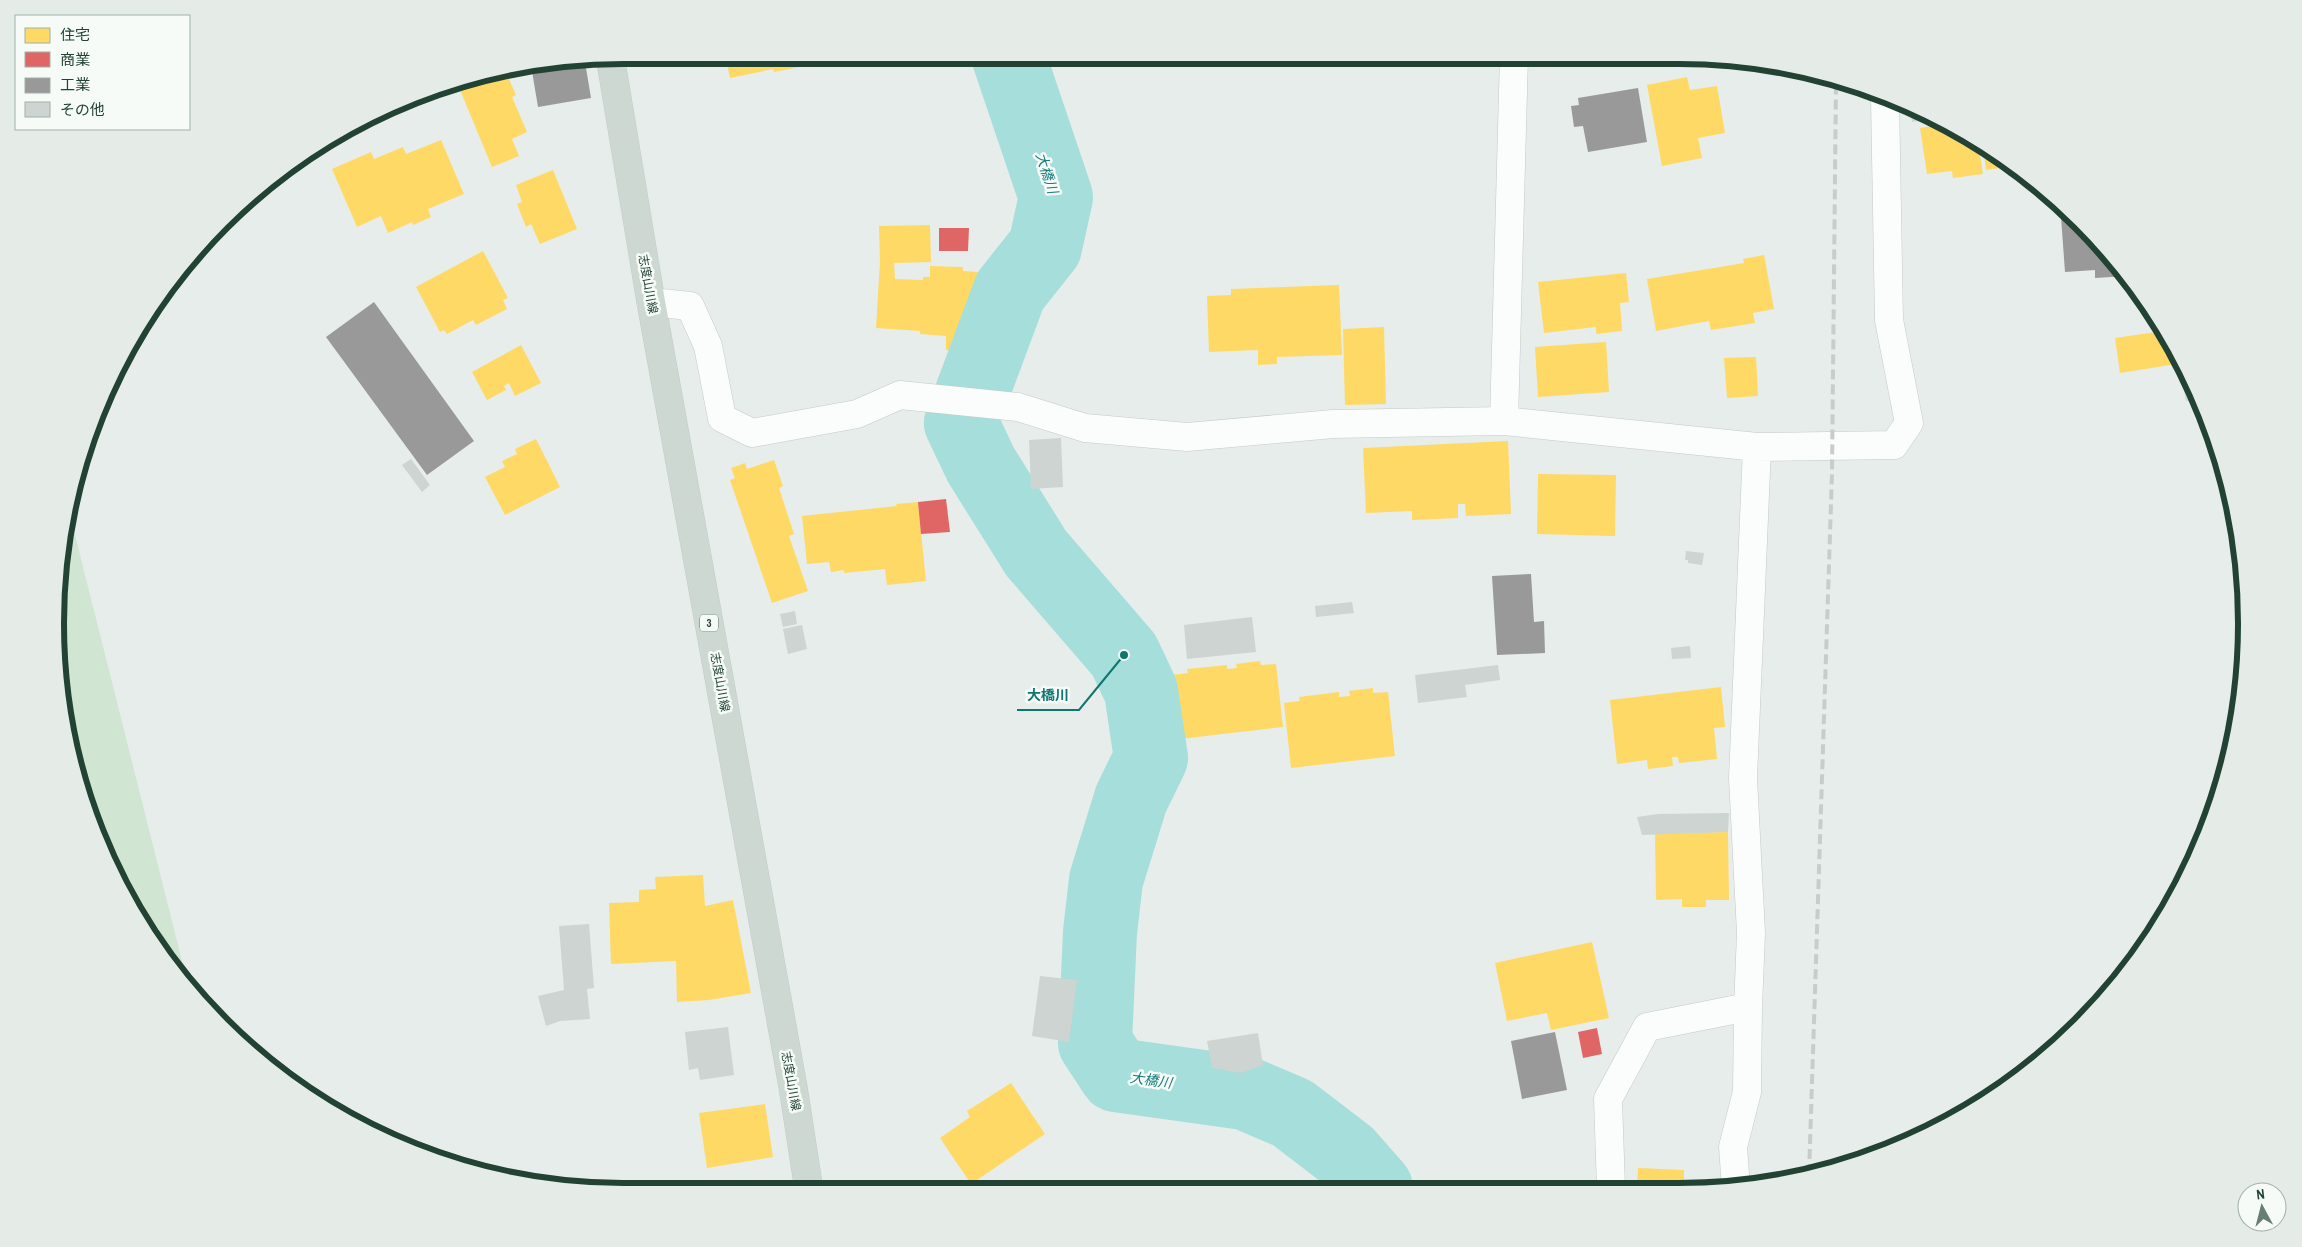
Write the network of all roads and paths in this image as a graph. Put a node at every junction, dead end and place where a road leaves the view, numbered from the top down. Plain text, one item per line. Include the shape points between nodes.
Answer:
1 (611, 64) edge
2 (1514, 64) edge
3 (1886, 103) edge
4 (651, 302) junction
5 (1504, 421) junction
6 (1756, 447) junction
7 (1748, 1006) junction
8 (1735, 1180) edge
9 (807, 1183) edge
10 (1611, 1183) edge

1 - 4 main road, 志度山川線 / 3
2 - 5 street
3 - 6 street via 1889,320 1909,423 1894,445
4 - 5 street via 690,306 708,346 722,418 752,433 856,414 900,395 1018,407 1085,428 1188,437 1333,424
4 - 9 main road, 志度山川線 / 3 via 793,1086
5 - 6 street
6 - 7 street via 1743,778 1751,933
7 - 8 street via 1747,1092 1733,1147
7 - 10 street via 1647,1027 1608,1099

